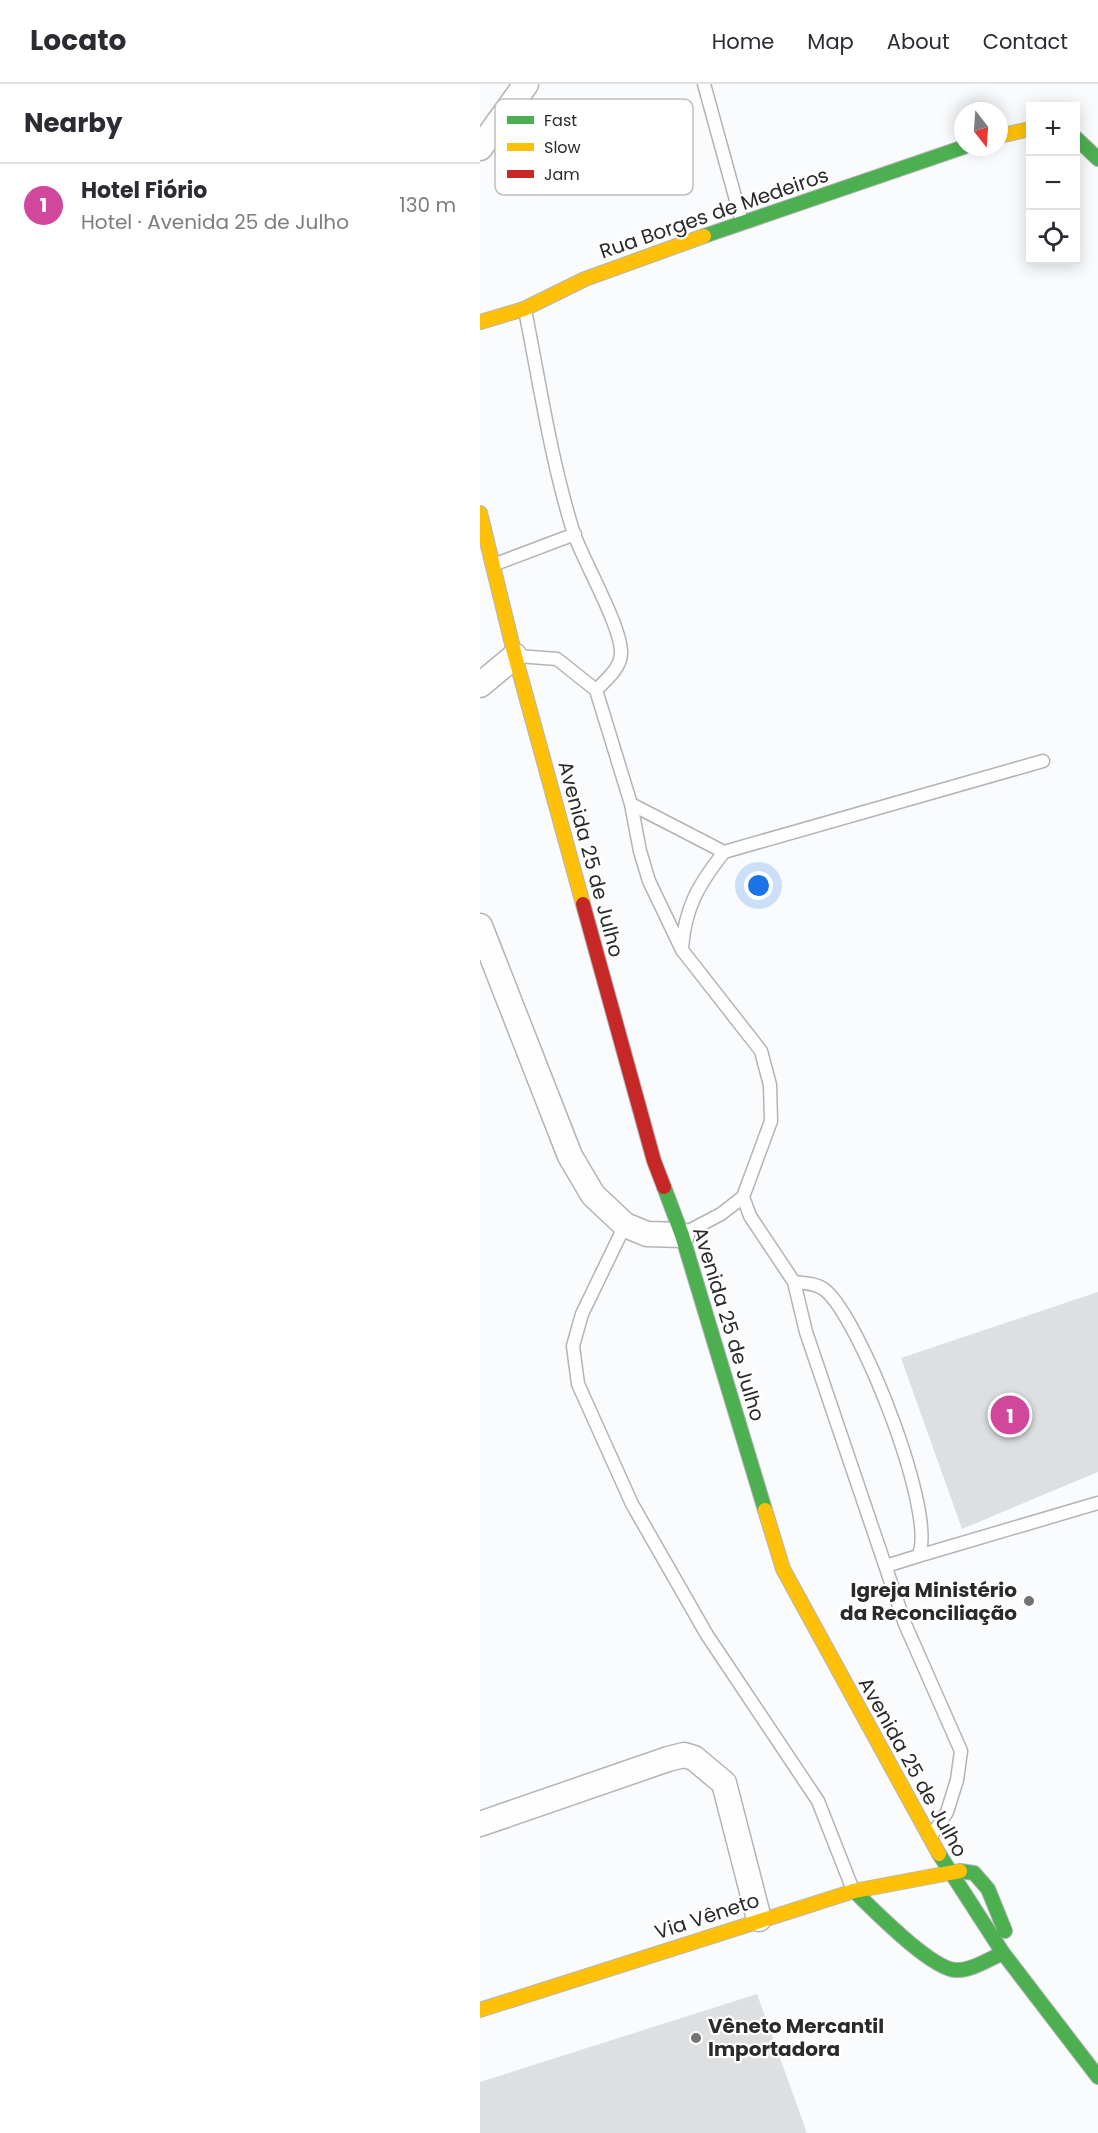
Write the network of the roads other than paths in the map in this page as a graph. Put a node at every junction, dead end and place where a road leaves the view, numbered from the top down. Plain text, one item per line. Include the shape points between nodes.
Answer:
1 (526, 84) edge
2 (704, 84) edge
3 (515, 99) edge
4 (495, 127) edge
5 (1026, 130) edge
6 (1008, 134) edge
7 (1080, 142) edge
8 (480, 148) edge
9 (954, 150) edge
10 (1098, 159) edge
11 (743, 223) junction
12 (524, 309) junction
13 (480, 322) edge
14 (480, 513) edge
15 (575, 534) junction
16 (486, 567) edge
17 (515, 656) junction
18 (480, 685) edge
19 (596, 690) junction
20 (1043, 761) dead end
21 (631, 804) junction
22 (724, 852) junction
23 (480, 926) edge
24 (682, 950) junction
25 (743, 1197) junction
26 (626, 1225) junction
27 (682, 1235) junction
28 (794, 1282) junction
29 (1098, 1503) edge
30 (918, 1556) junction
31 (886, 1566) junction
32 (480, 1824) edge
33 (932, 1836) junction
34 (950, 1874) junction
35 (854, 1891) junction
36 (759, 1919) junction
37 (1003, 1953) junction
38 (480, 2010) edge
39 (1098, 2077) edge

1 - 3 street
2 - 11 lane
4 - 8 street
5 - 6 main road
7 - 10 main road
9 - 11 main road, Rua Borges de Medeiros
11 - 12 main road, Rua Borges de Medeiros via 585,279
12 - 13 main road, Rua Borges de Medeiros
12 - 15 lane via 554,463
14 - 16 main road, Avenida 25 de Julho
15 - 16 lane
15 - 19 lane via 621,652 617,667
16 - 17 main road, Avenida 25 de Julho
17 - 18 street
17 - 19 lane via 557,659
17 - 27 main road, Avenida 25 de Julho via 654,1161
19 - 21 lane
20 - 22 lane
21 - 22 lane
21 - 24 lane via 650,881
22 - 24 lane via 691,900
23 - 26 street via 570,1156 593,1195
24 - 25 lane via 761,1051 770,1085 771,1121
25 - 27 lane
25 - 28 lane via 750,1216
26 - 27 street via 646,1234
26 - 35 lane via 582,1314 573,1346 578,1384 632,1503 701,1625 818,1801
27 - 33 main road, Avenida 25 de Julho via 783,1569 874,1740
28 - 30 lane via 825,1290 866,1352 893,1420 914,1491 922,1539
28 - 31 lane via 806,1332
29 - 30 lane
30 - 31 lane
31 - 33 lane via 905,1624 961,1751 947,1812
32 - 36 street via 668,1759 684,1755 694,1758 724,1783
33 - 34 main road, Avenida 25 de Julho
34 - 35 main road, Via Vêneto
34 - 37 main road, Avenida 25 de Julho
34 - 37 main road, Via Vêneto via 974,1873 988,1889 1007,1937
35 - 36 main road, Via Vêneto
35 - 37 main road via 945,1968 968,1968
36 - 38 main road, Via Vêneto
37 - 39 main road, Avenida 25 de Julho

